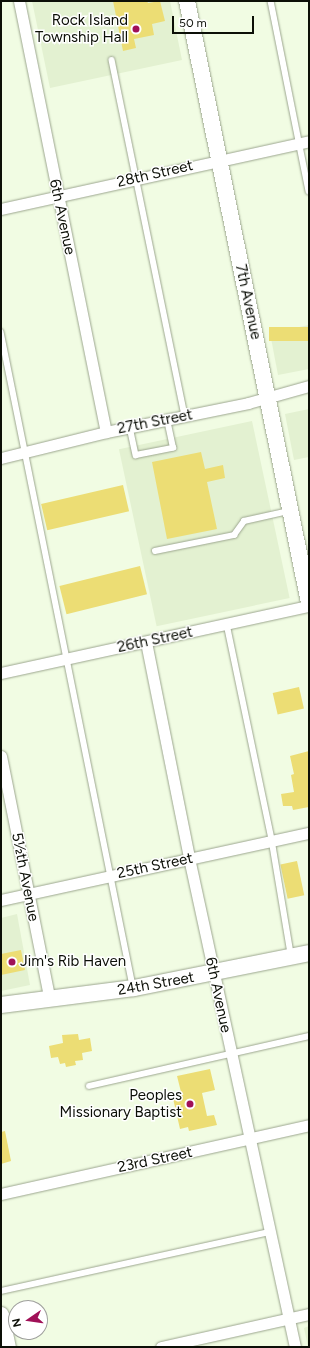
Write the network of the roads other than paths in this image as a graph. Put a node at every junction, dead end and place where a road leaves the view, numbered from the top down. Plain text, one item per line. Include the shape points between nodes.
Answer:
1 (19, 1) edge
2 (187, 1) edge
3 (271, 1) edge
4 (112, 60) dead end
5 (304, 142) edge
6 (220, 160) junction
7 (138, 178) junction
8 (309, 191) edge
9 (57, 196) junction
10 (1, 209) edge
11 (1, 332) edge
12 (309, 386) edge
13 (268, 397) junction
14 (185, 416) junction
15 (167, 420) junction
16 (130, 427) junction
17 (106, 432) junction
18 (25, 453) junction
19 (1, 458) edge
20 (291, 511) junction
21 (155, 551) dead end
22 (309, 603) edge
23 (309, 606) edge
24 (227, 624) junction
25 (146, 642) junction
26 (66, 660) junction
27 (1, 673) edge
28 (1, 756) edge
29 (309, 832) edge
30 (272, 840) junction
31 (189, 858) junction
32 (110, 875) junction
33 (28, 893) junction
34 (1, 900) edge
35 (309, 953) edge
36 (292, 956) junction
37 (214, 974) junction
38 (134, 988) junction
39 (49, 997) junction
40 (1, 1005) edge
41 (309, 1036) edge
42 (231, 1053) junction
43 (89, 1086) dead end
44 (309, 1125) edge
45 (249, 1140) junction
46 (1, 1194) edge
47 (269, 1232) junction
48 (1, 1291) edge
49 (309, 1314) edge
50 (1, 1315) edge
51 (288, 1318) junction
52 (8, 1347) edge
53 (161, 1347) edge
54 (295, 1347) edge

1 - 9 street, 6th Avenue
2 - 6 street, 7th Avenue
3 - 5 lane
4 - 7 lane
5 - 6 street, 28th Street
5 - 8 lane
6 - 7 street, 28th Street
6 - 13 street, 7th Avenue
7 - 9 street, 28th Street
7 - 14 lane
9 - 10 street, 28th Street
9 - 17 street, 6th Avenue
11 - 18 lane
12 - 13 street, 27th Street
13 - 14 street, 27th Street
13 - 20 street, 7th Avenue
14 - 15 street, 27th Street
15 - 16 street, 27th Street
15 - 16 lane via 173,448 136,455
16 - 17 street, 27th Street
17 - 18 street, 27th Street
18 - 19 street, 27th Street
18 - 26 lane
20 - 21 lane via 244,521 234,535
20 - 22 street, 7th Avenue
23 - 24 street, 26th Street
24 - 25 street, 26th Street
24 - 30 lane
25 - 26 street, 26th Street
25 - 31 street, 6th Avenue
26 - 27 street, 26th Street
26 - 32 lane
28 - 33 street, 5½th Avenue
29 - 30 street, 25th Street
30 - 31 street, 25th Street
30 - 36 lane
31 - 32 street, 25th Street
31 - 37 street, 6th Avenue
32 - 33 street, 25th Street
32 - 38 lane
33 - 34 street, 25th Street
33 - 39 street, 5½th Avenue
35 - 36 street, 24th Street
36 - 37 street, 24th Street
37 - 38 street, 24th Street
37 - 42 street, 6th Avenue
38 - 39 street, 24th Street
39 - 40 street, 24th Street
41 - 42 lane
42 - 43 lane
42 - 45 street, 6th Avenue
44 - 45 street, 23rd Street
45 - 46 street, 23rd Street
45 - 47 street, 6th Avenue
47 - 48 lane
47 - 51 street, 6th Avenue
49 - 51 street
50 - 52 street
51 - 53 street
51 - 54 street, 6th Avenue

